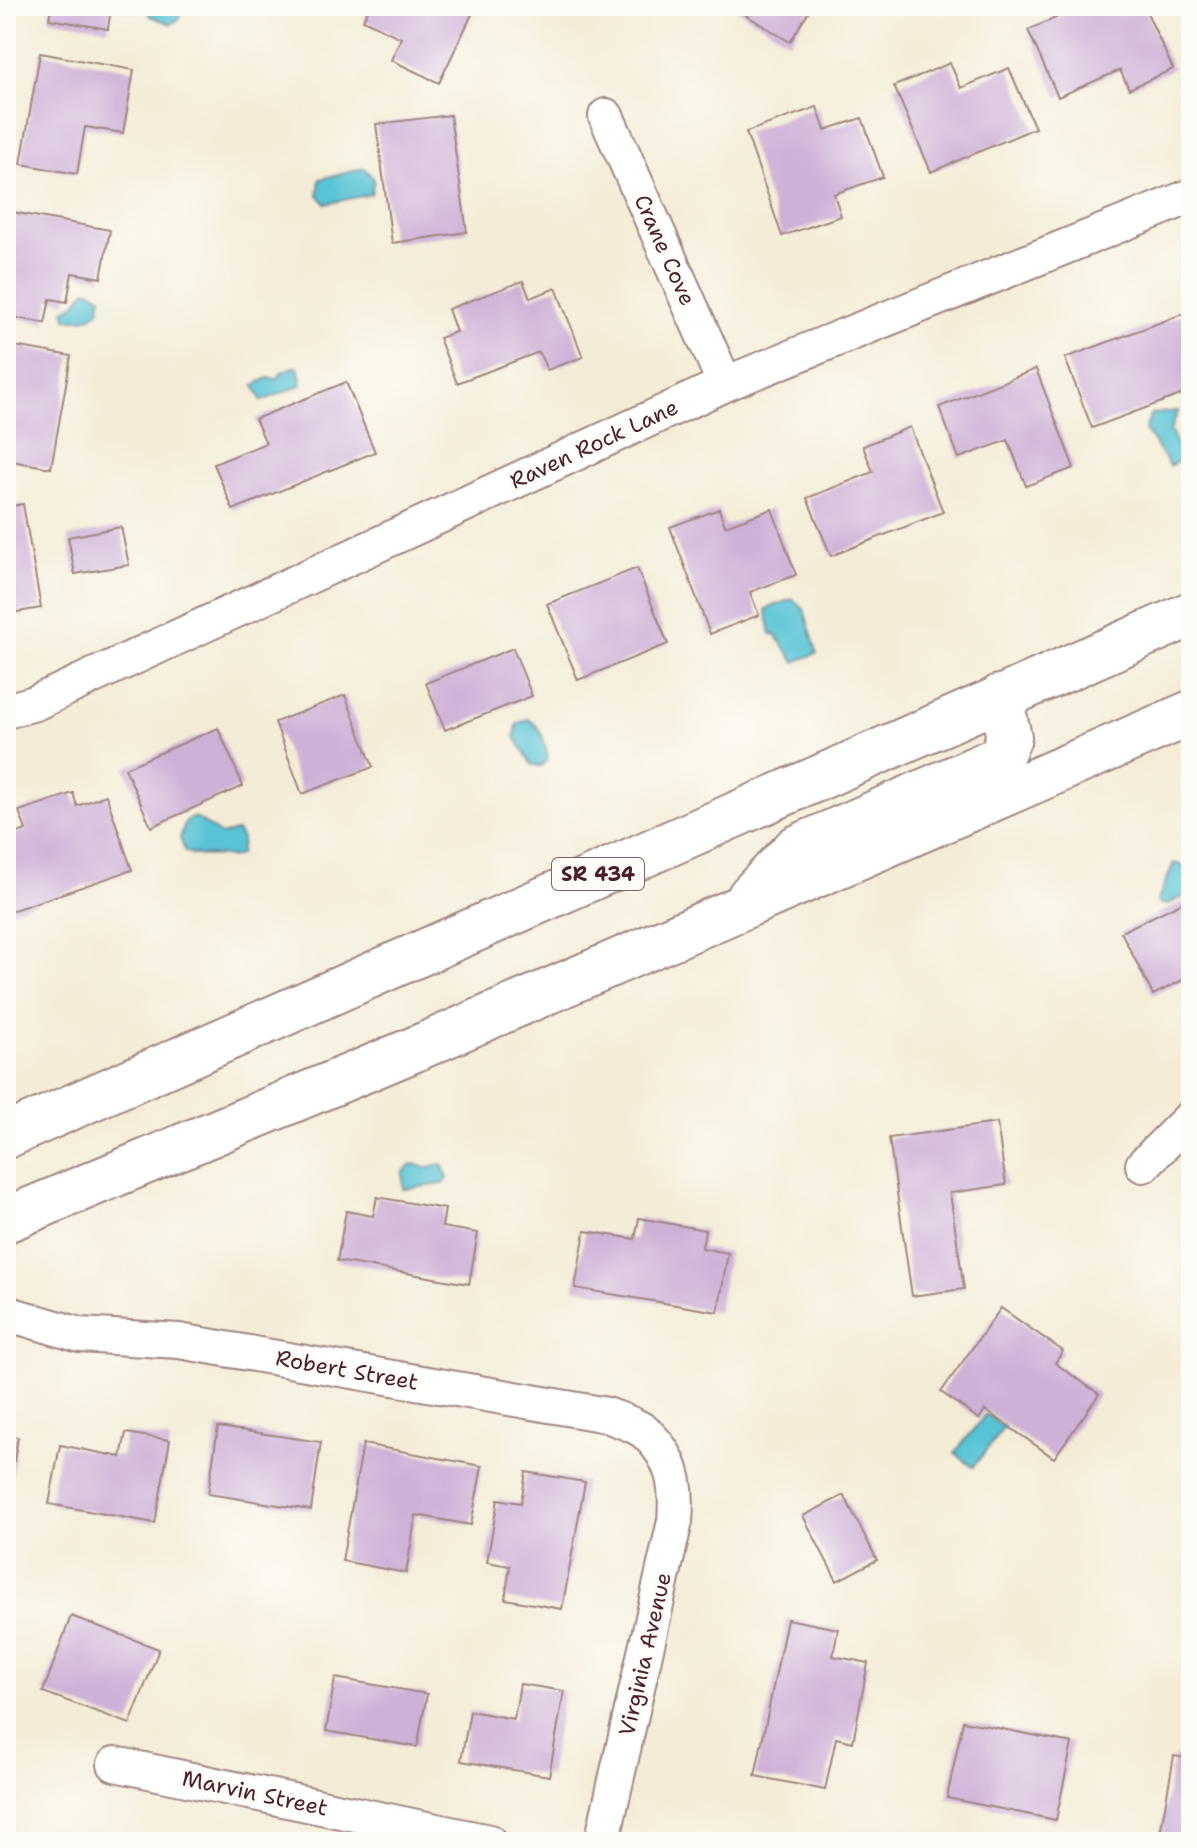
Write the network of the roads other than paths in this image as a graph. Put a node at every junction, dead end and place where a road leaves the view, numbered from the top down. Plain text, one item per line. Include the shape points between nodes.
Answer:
1 (606, 116) dead end
2 (1191, 196) edge
3 (725, 384) junction
4 (1191, 614) edge
5 (1000, 697) junction
6 (6, 711) edge
7 (1191, 713) edge
8 (738, 909) junction
9 (1191, 1117) edge
10 (6, 1136) edge
11 (1143, 1165) dead end
12 (6, 1220) edge
13 (6, 1313) edge
14 (670, 1465) joint
15 (115, 1764) dead end
16 (489, 1842) edge
17 (602, 1842) edge

1 - 3 street, Crane Cove
2 - 3 street, Raven Rock Lane
3 - 6 street, Raven Rock Lane via 35,703
4 - 5 main road, SR 434
5 - 8 main road via 1009,737 1000,758 796,848
5 - 10 main road, SR 434
7 - 8 main road
8 - 12 main road
9 - 11 street
13 - 14 street, Robert Street via 80,1335 179,1341 607,1415 646,1432
14 - 17 street, Virginia Avenue via 678,1490 675,1521
15 - 16 street, Marvin Street

